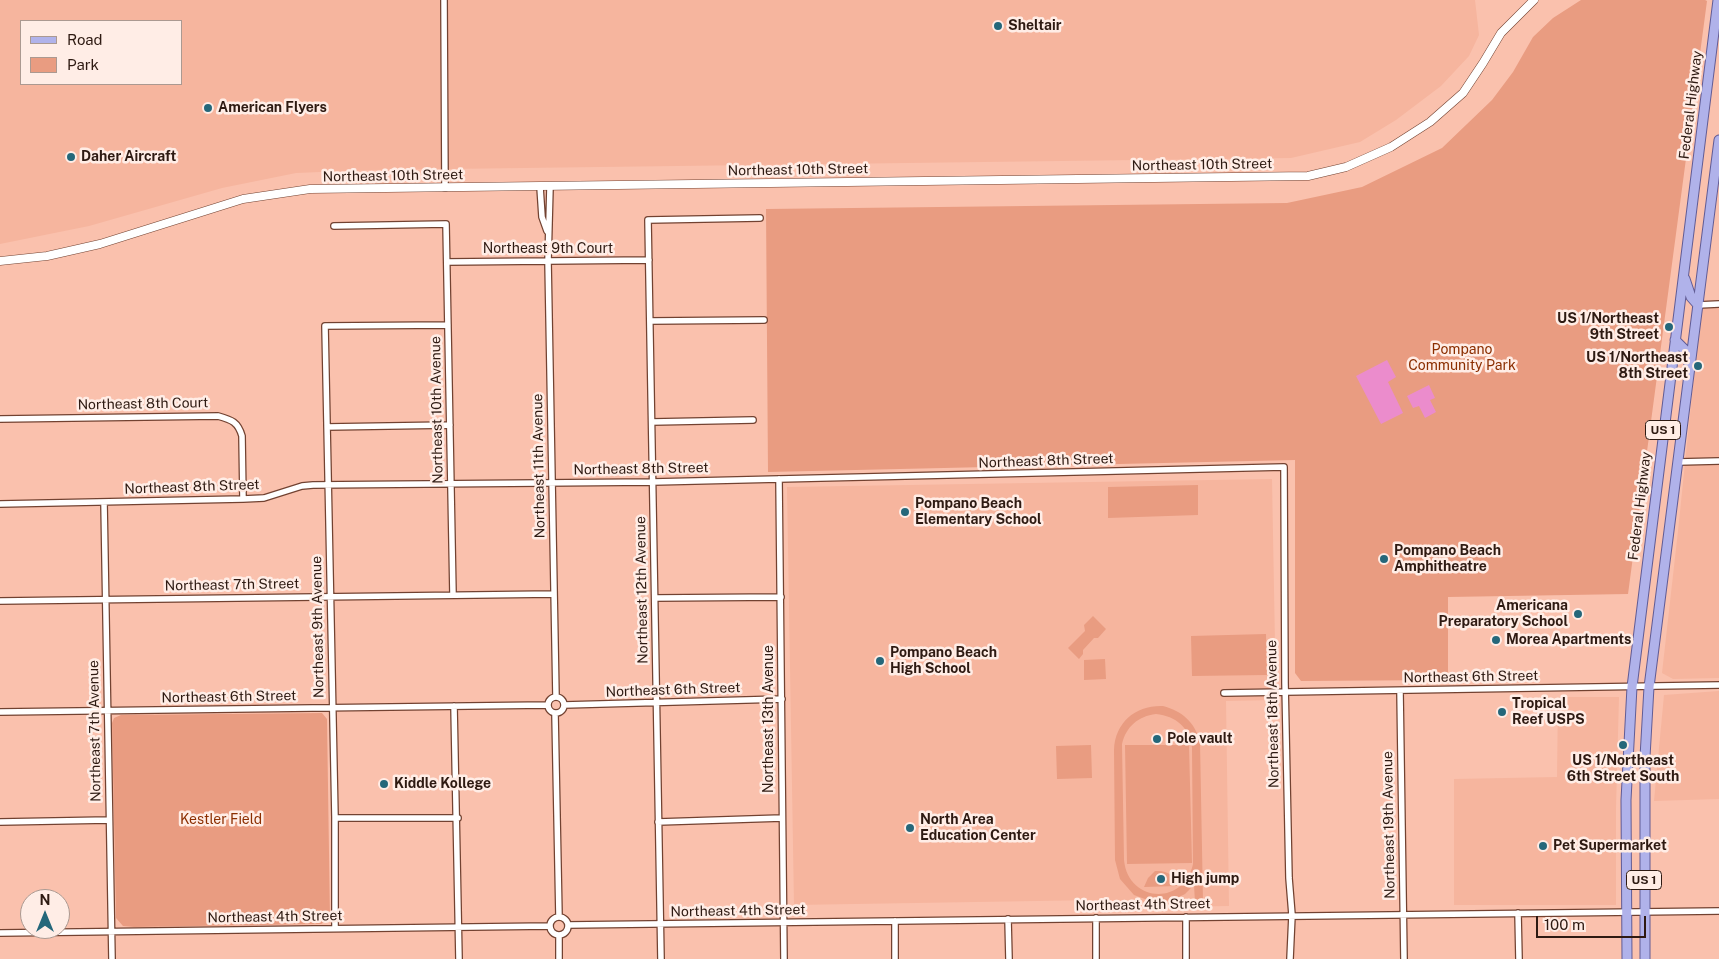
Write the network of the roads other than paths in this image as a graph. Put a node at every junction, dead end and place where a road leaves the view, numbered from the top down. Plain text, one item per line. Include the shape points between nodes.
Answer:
1 (444, 0) edge
2 (1534, 0) edge
3 (1718, 0) edge
4 (1719, 140) edge
5 (540, 187) junction
6 (550, 187) junction
7 (445, 188) junction
8 (760, 218) dead end
9 (334, 226) dead end
10 (549, 235) junction
11 (649, 260) junction
12 (0, 261) edge
13 (548, 261) junction
14 (447, 262) junction
15 (1683, 274) junction
16 (1719, 304) edge
17 (1698, 305) junction
18 (764, 320) dead end
19 (650, 321) junction
20 (448, 325) junction
21 (1675, 340) junction
22 (1690, 366) junction
23 (0, 420) edge
24 (753, 420) dead end
25 (652, 422) junction
26 (450, 425) junction
27 (326, 427) junction
28 (1719, 461) edge
29 (1678, 462) junction
30 (1284, 467) joint
31 (779, 479) junction
32 (653, 482) junction
33 (552, 483) junction
34 (327, 485) junction
35 (451, 485) junction
36 (243, 499) junction
37 (104, 502) junction
38 (0, 504) edge
39 (554, 594) junction
40 (453, 595) junction
41 (330, 596) junction
42 (781, 597) junction
43 (655, 598) junction
44 (105, 599) junction
45 (0, 601) edge
46 (1719, 685) edge
47 (1632, 687) junction
48 (1649, 687) junction
49 (1400, 691) junction
50 (1285, 692) junction
51 (1224, 693) dead end
52 (556, 697) junction
53 (782, 699) junction
54 (656, 703) junction
55 (548, 705) junction
56 (564, 705) junction
57 (454, 706) junction
58 (333, 708) junction
59 (107, 711) junction
60 (0, 712) edge
61 (556, 714) junction
62 (335, 818) junction
63 (458, 818) junction
64 (782, 818) junction
65 (109, 820) junction
66 (0, 822) edge
67 (658, 822) junction
68 (1627, 911) junction
69 (1644, 911) junction
70 (1719, 911) edge
71 (1518, 913) junction
72 (1403, 914) junction
73 (1292, 915) junction
74 (559, 917) junction
75 (1186, 917) junction
76 (1096, 918) junction
77 (1008, 919) junction
78 (895, 921) junction
79 (784, 922) junction
80 (660, 924) junction
81 (458, 926) junction
82 (550, 926) junction
83 (568, 926) junction
84 (335, 928) junction
85 (112, 932) junction
86 (0, 933) edge
87 (559, 935) junction
88 (112, 959) edge
89 (459, 959) edge
90 (559, 959) edge
91 (660, 959) edge
92 (784, 959) edge
93 (895, 959) edge
94 (1009, 959) edge
95 (1096, 959) edge
96 (1186, 959) edge
97 (1290, 959) edge
98 (1404, 959) edge
99 (1519, 959) edge
100 (1627, 959) edge
101 (1645, 959) edge

1 - 7 street
2 - 6 street, Northeast 10th Street via 1501,33 1462,93 1430,122 1391,148 1346,168 1308,176
3 - 15 main road, Federal Highway / US 1
4 - 17 main road, US 1
5 - 6 street, Northeast 10th Street
5 - 7 street, Northeast 10th Street
5 - 10 street, Northeast 11th Avenue via 542,217
6 - 10 street, Northeast 11th Avenue
7 - 12 street, Northeast 10th Street via 310,189 243,198 100,244 47,256
8 - 11 street, Northeast 12th Avenue via 648,220
9 - 14 street, Northeast 10th Avenue via 446,224
10 - 13 street, Northeast 11th Avenue
11 - 13 street, Northeast 9th Court
11 - 19 street, Northeast 12th Avenue
13 - 14 street, Northeast 9th Court
13 - 33 street, Northeast 11th Avenue
14 - 20 street, Northeast 10th Avenue
15 - 17 main road via 1691,297
15 - 21 main road, Federal Highway / US 1
16 - 17 street
17 - 22 main road, US 1
18 - 19 street
19 - 25 street, Northeast 12th Avenue
20 - 26 street, Northeast 10th Avenue
20 - 27 street, Northeast 9th Avenue via 325,326
21 - 22 main road via 1684,350
21 - 47 main road, Federal Highway / US 1
22 - 29 main road, US 1
23 - 36 street, Northeast 8th Court via 218,416 230,419 239,426 242,436
24 - 25 street
25 - 32 street, Northeast 12th Avenue
26 - 27 street
26 - 35 street, Northeast 10th Avenue
27 - 34 street, Northeast 9th Avenue
28 - 29 street
29 - 48 main road, US 1
30 - 31 street, Northeast 8th Street
30 - 50 street, Northeast 18th Avenue
31 - 32 street, Northeast 8th Street
31 - 42 street, Northeast 13th Avenue
32 - 33 street, Northeast 8th Street
32 - 43 street, Northeast 12th Avenue
33 - 35 street, Northeast 8th Street
33 - 39 street, Northeast 11th Avenue
34 - 35 street, Northeast 8th Street
34 - 36 street, Northeast 8th Street via 302,486 264,498
34 - 41 street, Northeast 9th Avenue
35 - 40 street, Northeast 10th Avenue
36 - 37 street, Northeast 8th Street
37 - 38 street, Northeast 8th Street
37 - 44 street, Northeast 7th Avenue
39 - 40 street, Northeast 7th Street
39 - 52 street, Northeast 11th Avenue
40 - 41 street, Northeast 7th Street
41 - 44 street, Northeast 7th Street
41 - 58 street, Northeast 9th Avenue
42 - 43 street
42 - 53 street, Northeast 13th Avenue
43 - 54 street, Northeast 12th Avenue
44 - 45 street, Northeast 7th Street
44 - 59 street, Northeast 7th Avenue
46 - 48 street, Northeast 6th Street
47 - 48 street, Northeast 6th Street
47 - 49 street, Northeast 6th Street
47 - 68 main road, Federal Highway / US 1 via 1626,786
48 - 69 main road, US 1
49 - 50 street, Northeast 6th Street
49 - 72 street, Northeast 19th Avenue
50 - 51 street, Northeast 6th Street
50 - 73 street, Northeast 18th Avenue
52 - 55 street via 549,700
52 - 56 street
53 - 54 street, Northeast 6th Street
53 - 64 street, Northeast 13th Avenue
54 - 56 street, Northeast 6th Street
54 - 67 street, Northeast 12th Avenue
55 - 57 street, Northeast 6th Street
55 - 61 street via 549,710
56 - 61 street
57 - 58 street, Northeast 6th Street
57 - 63 street
58 - 59 street, Northeast 6th Street
58 - 62 street, Northeast 9th Avenue
59 - 60 street, Northeast 6th Street
59 - 65 street, Northeast 7th Avenue
61 - 74 street
62 - 63 street
62 - 84 street, Northeast 9th Avenue
63 - 81 street
64 - 67 street
64 - 79 street, Northeast 13th Avenue
65 - 66 street
65 - 85 street, Northeast 7th Avenue
67 - 80 street, Northeast 12th Avenue
68 - 69 street, Northeast 4th Street
68 - 71 street, Northeast 4th Street
68 - 100 main road, Federal Highway / US 1
69 - 70 street, Northeast 4th Street
69 - 101 main road, US 1
71 - 72 street, Northeast 4th Street
71 - 99 street
72 - 73 street, Northeast 4th Street
72 - 98 street, Northeast 19th Avenue
73 - 75 street, Northeast 4th Street
73 - 97 street, Northeast 18th Avenue
74 - 82 street via 552,920
74 - 83 street
75 - 76 street, Northeast 4th Street
75 - 96 street
76 - 77 street, Northeast 4th Street
76 - 95 street
77 - 78 street, Northeast 4th Street
77 - 94 street
78 - 79 street, Northeast 4th Street
78 - 93 street
79 - 80 street, Northeast 4th Street
79 - 92 street, Northeast 13th Avenue
80 - 83 street, Northeast 4th Street
80 - 91 street, Northeast 12th Avenue
81 - 82 street, Northeast 4th Street
81 - 84 street, Northeast 4th Street
81 - 89 street
82 - 87 street via 553,933
83 - 87 street via 567,931
84 - 85 street, Northeast 4th Street
85 - 86 street, Northeast 4th Street
85 - 88 street, Northeast 7th Avenue
87 - 90 street

